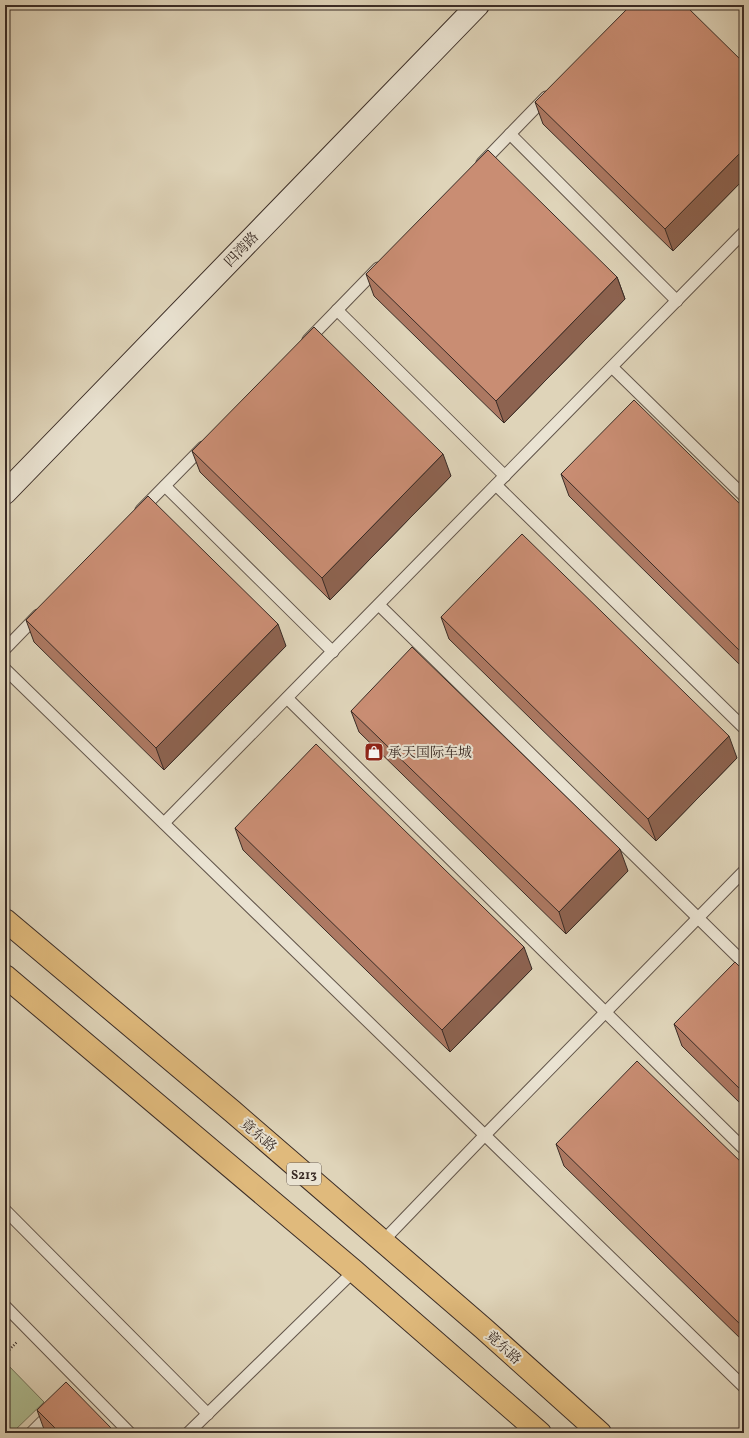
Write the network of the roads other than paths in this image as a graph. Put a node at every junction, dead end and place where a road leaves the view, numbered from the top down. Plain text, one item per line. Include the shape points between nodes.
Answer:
1 (478, 5) edge
2 (554, 89) edge
3 (510, 134) junction
4 (477, 168) edge
5 (744, 232) edge
6 (388, 259) edge
7 (677, 301) junction
8 (338, 310) junction
9 (298, 350) edge
10 (612, 367) junction
11 (210, 441) edge
12 (505, 476) junction
13 (496, 485) junction
14 (165, 486) junction
15 (5, 493) edge
16 (744, 496) edge
17 (132, 520) edge
18 (379, 604) junction
19 (44, 610) edge
20 (5, 649) edge
21 (333, 652) junction
22 (5, 669) edge
23 (288, 698) junction
24 (744, 728) edge
25 (164, 824) junction
26 (744, 871) edge
27 (698, 918) junction
28 (5, 920) edge
29 (744, 963) edge
30 (5, 976) edge
31 (606, 1012) junction
32 (485, 1135) junction
33 (744, 1149) edge
34 (5, 1210) edge
35 (382, 1242) junction
36 (354, 1271) junction
37 (5, 1306) edge
38 (744, 1386) edge
39 (59, 1406) edge
40 (208, 1414) junction
41 (31, 1433) edge
42 (130, 1433) edge
43 (188, 1433) edge
44 (540, 1433) edge
45 (600, 1433) edge

1 - 15 street, 四湾路
2 - 3 lane
3 - 4 lane
3 - 7 lane
5 - 7 lane
6 - 8 lane
7 - 10 lane
8 - 9 lane
8 - 12 lane
10 - 12 lane
10 - 16 lane
11 - 14 lane
12 - 13 lane
13 - 18 lane
13 - 24 lane
14 - 17 lane
14 - 21 lane
18 - 21 lane
18 - 27 lane
19 - 20 lane
21 - 23 lane
22 - 25 lane
23 - 25 lane
23 - 31 lane
25 - 32 lane
26 - 27 lane
27 - 29 lane
27 - 31 lane
28 - 35 main road, 竟东路 / S213
30 - 36 main road
31 - 32 lane
31 - 33 lane
32 - 35 lane
32 - 38 lane
34 - 40 lane
35 - 45 main road, 竟东路 / S213
36 - 40 lane
36 - 44 main road
37 - 42 lane via 78,1386
39 - 41 lane
40 - 43 lane

